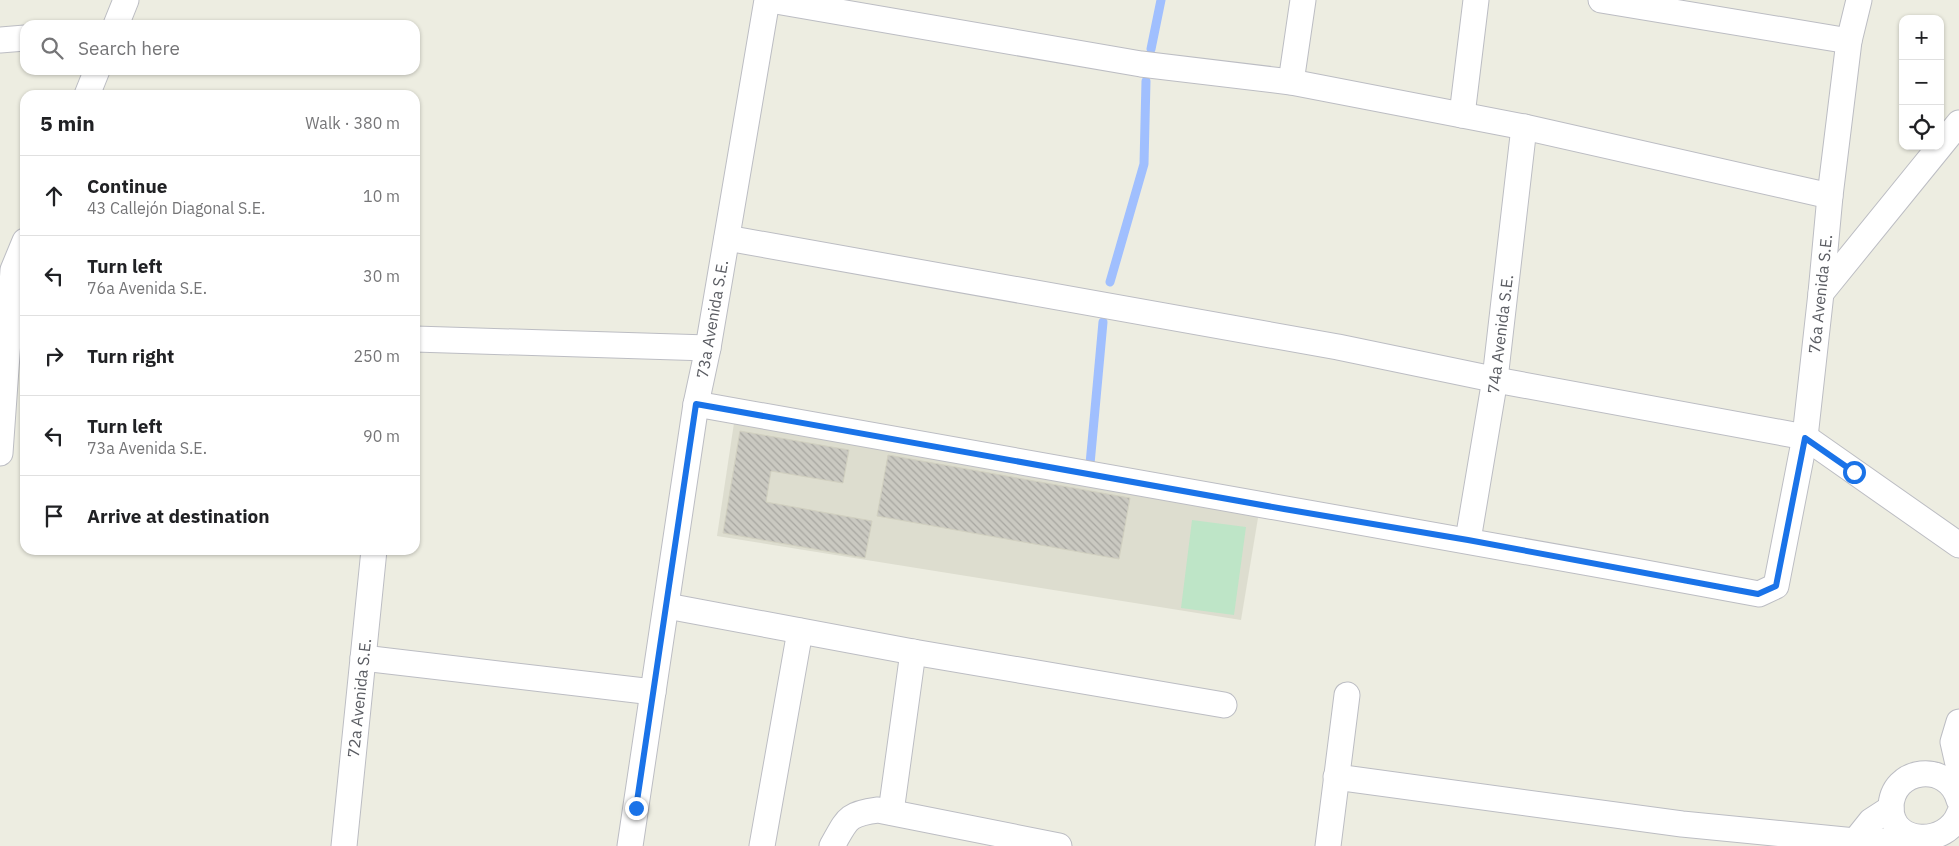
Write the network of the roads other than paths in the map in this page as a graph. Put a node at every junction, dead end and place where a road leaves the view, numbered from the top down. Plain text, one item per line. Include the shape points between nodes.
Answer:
1 (126, 0) edge
2 (769, 0) edge
3 (1303, 0) edge
4 (1476, 0) edge
5 (1601, 0) edge
6 (1859, 0) edge
7 (118, 20) edge
8 (20, 38) edge
9 (0, 40) edge
10 (1849, 41) junction
11 (95, 75) edge
12 (1291, 82) junction
13 (89, 90) edge
14 (1462, 115) junction
15 (1959, 124) edge
16 (1524, 127) junction
17 (1830, 196) junction
18 (727, 238) junction
19 (20, 254) edge
20 (13, 271) edge
21 (1821, 293) junction
22 (420, 339) edge
23 (708, 348) junction
24 (1495, 379) junction
25 (696, 404) junction
26 (1805, 438) junction
27 (0, 453) edge
28 (1956, 538) edge
29 (1468, 540) junction
30 (373, 555) edge
31 (667, 606) junction
32 (800, 631) junction
33 (913, 652) junction
34 (363, 658) junction
35 (653, 692) junction
36 (1347, 695) dead end
37 (1224, 705) dead end
38 (1956, 732) edge
39 (1336, 777) junction
40 (1907, 778) junction
41 (1891, 808) junction
42 (890, 812) junction
43 (1957, 815) edge
44 (1680, 835) edge
45 (1855, 841) junction
46 (1916, 841) edge
47 (344, 846) edge
48 (630, 846) edge
49 (762, 846) edge
50 (832, 846) edge
51 (1059, 846) edge
52 (1328, 846) edge

1 - 7 street
2 - 12 street via 1141,64
2 - 18 street, 73a Avenida S.E.
3 - 12 street
4 - 14 street
5 - 10 street
6 - 10 street, 76a Avenida S.E.
8 - 9 street
10 - 17 street, 76a Avenida S.E.
11 - 13 street
12 - 14 street
14 - 16 street
15 - 21 street
16 - 17 street
16 - 24 street, 74a Avenida S.E.
17 - 21 street, 76a Avenida S.E.
18 - 23 street, 73a Avenida S.E.
18 - 24 street via 1338,347
19 - 20 street
20 - 27 street
21 - 26 street, 76a Avenida S.E.
22 - 23 street
23 - 25 street, 73a Avenida S.E.
24 - 26 street
24 - 29 street, 74a Avenida S.E.
25 - 29 street
25 - 31 street, 73a Avenida S.E.
26 - 28 street
26 - 29 street, 76a Avenida S.E. via 1776,586 1758,594
30 - 34 street, 72a Avenida S.E.
31 - 32 street
31 - 35 street, 73a Avenida S.E.
32 - 33 street
32 - 49 street
33 - 37 street
33 - 42 street
34 - 35 street
34 - 47 street, 72a Avenida S.E.
35 - 48 street, 73a Avenida S.E.
36 - 39 street
38 - 40 street
38 - 43 street
39 - 44 street
39 - 52 street
40 - 41 street via 1898,786
40 - 43 street via 1930,773 1940,777
41 - 45 street via 1871,821
41 - 46 street via 1899,830
42 - 50 street via 858,813 847,820
42 - 51 street
43 - 46 street via 1950,832 1930,841
44 - 45 street
45 - 46 street

